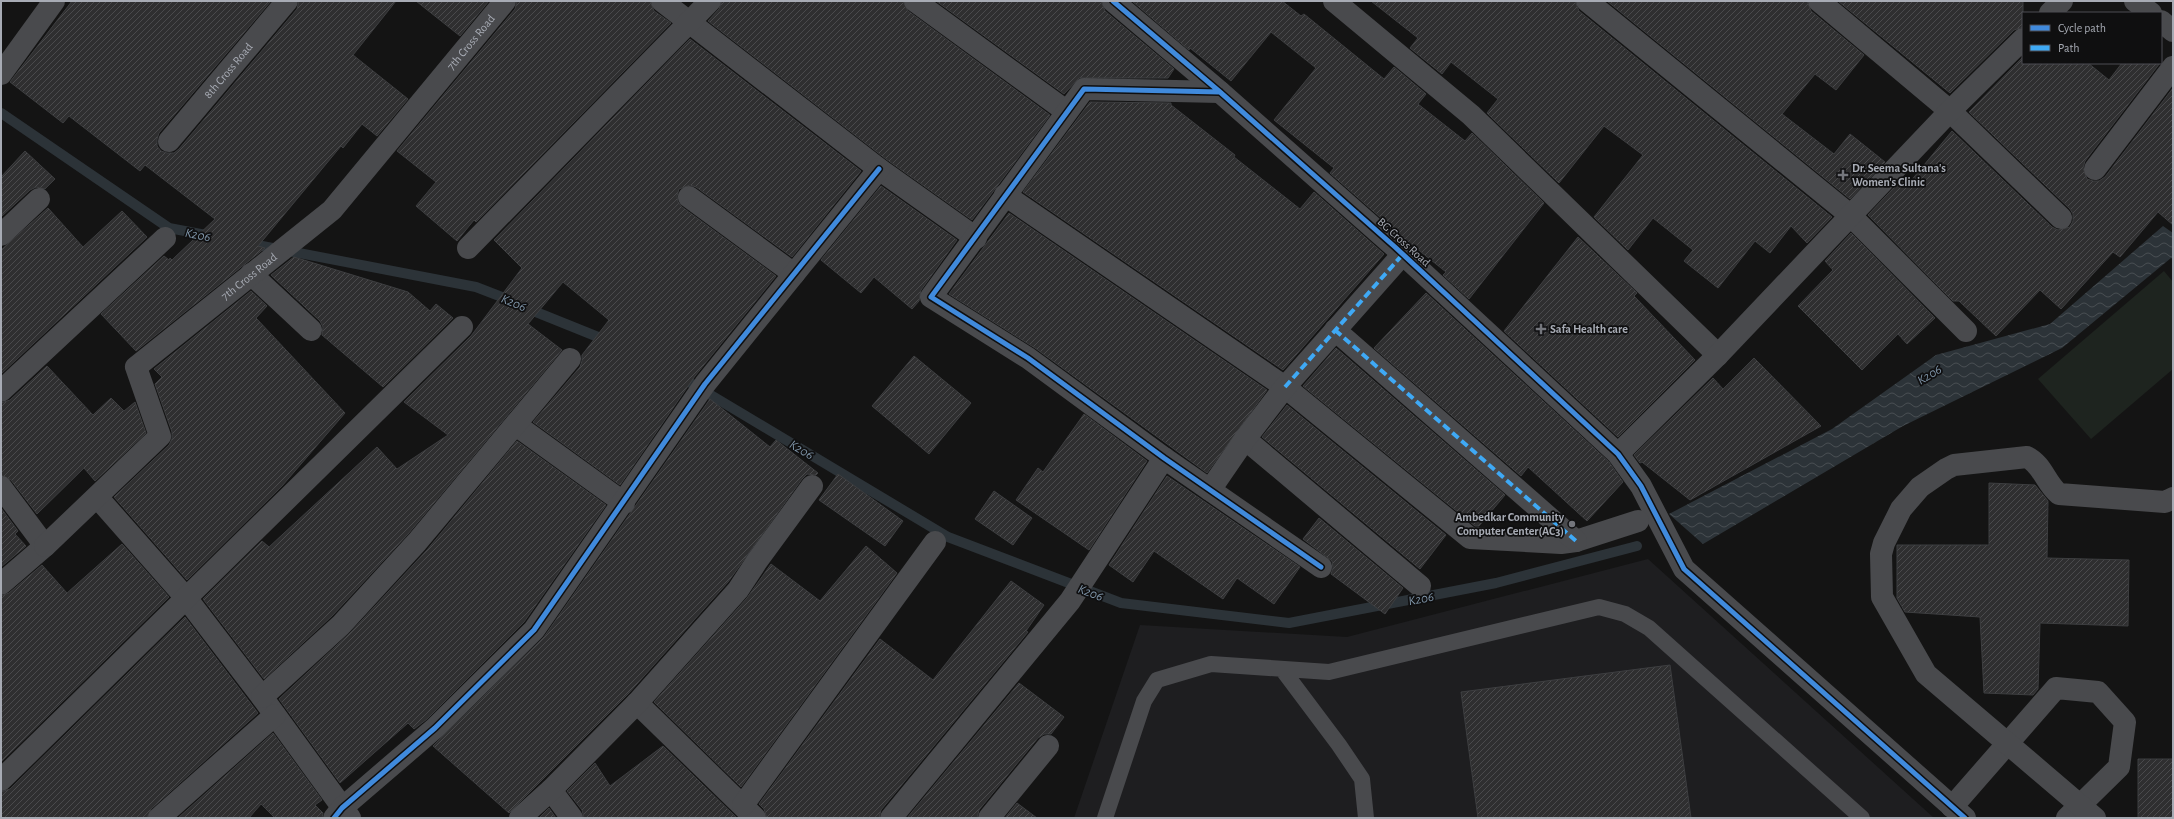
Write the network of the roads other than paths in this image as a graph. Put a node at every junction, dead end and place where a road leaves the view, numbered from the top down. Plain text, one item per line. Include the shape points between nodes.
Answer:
1 (54, 1) edge
2 (287, 1) edge
3 (505, 1) edge
4 (662, 1) edge
5 (710, 1) edge
6 (916, 1) edge
7 (1113, 1) edge
8 (1334, 1) edge
9 (1588, 1) edge
10 (1819, 1) edge
11 (2062, 1) edge
12 (2135, 1) edge
13 (2051, 12) edge
14 (2149, 12) edge
15 (689, 22) junction
16 (2162, 22) edge
17 (2173, 31) edge
18 (2022, 40) edge
19 (2173, 67) edge
20 (1, 74) edge
21 (1220, 92) junction
22 (1066, 111) junction
23 (1950, 111) junction
24 (169, 141) dead end
25 (879, 169) junction
26 (2095, 169) dead end
27 (1005, 195) junction
28 (689, 197) dead end
29 (39, 199) dead end
30 (1850, 215) junction
31 (2061, 218) dead end
32 (1, 235) edge
33 (165, 238) dead end
34 (976, 238) junction
35 (468, 248) dead end
36 (1403, 254) junction
37 (251, 274) junction
38 (794, 274) junction
39 (462, 327) dead end
40 (311, 330) dead end
41 (1335, 330) junction
42 (1966, 331) dead end
43 (1718, 355) junction
44 (570, 359) dead end
45 (1285, 387) junction
46 (1, 391) edge
47 (516, 425) junction
48 (1244, 439) junction
49 (1618, 454) junction
50 (1164, 458) junction
51 (812, 486) dead end
52 (1, 487) edge
53 (1210, 490) junction
54 (98, 498) junction
55 (2173, 498) edge
56 (624, 503) junction
57 (1648, 520) junction
58 (1576, 540) junction
59 (935, 542) dead end
60 (45, 546) junction
61 (1321, 567) dead end
62 (1, 584) edge
63 (1420, 586) dead end
64 (187, 599) junction
65 (1282, 669) junction
66 (262, 697) junction
67 (636, 703) junction
68 (275, 715) junction
69 (2007, 744) junction
70 (1048, 746) dead end
71 (1, 780) edge
72 (552, 790) junction
73 (749, 811) edge
74 (1958, 812) edge
75 (2080, 814) edge
76 (342, 815) edge
77 (159, 818) edge
78 (520, 818) edge
79 (572, 818) edge
80 (891, 818) edge
81 (989, 818) edge
82 (1105, 818) edge
83 (1366, 818) edge
84 (1862, 818) edge

1 - 20 street
2 - 24 street, 8th Cross Road
3 - 37 street, 7th Cross Road via 332,210
4 - 15 street
5 - 15 street
6 - 22 street
7 - 21 street, BG Cross Road
8 - 43 street via 1471,115
9 - 30 street
10 - 23 street
11 - 13 street
12 - 14 street
15 - 25 street
15 - 35 street
16 - 17 street
18 - 23 street
19 - 26 street
21 - 22 street via 1084,89
21 - 36 street, BG Cross Road
22 - 27 street
23 - 30 street
23 - 31 street
25 - 34 street
25 - 38 street
27 - 34 street
27 - 45 street
28 - 38 street
29 - 32 street
30 - 42 street
30 - 43 street
33 - 46 street
34 - 50 street via 931,297 1028,358
36 - 41 street
36 - 49 street, BG Cross Road
37 - 40 street
37 - 54 street, 7th Cross Road via 136,367 160,436
38 - 56 street via 705,384
39 - 64 street
41 - 45 street
41 - 58 street
43 - 49 street
44 - 47 street
45 - 48 street
45 - 58 street via 1470,538 1561,543
47 - 56 street
47 - 66 street via 417,542 341,625
48 - 53 street
48 - 63 street
49 - 57 street, BG Cross Road via 1641,486
50 - 53 street
50 - 80 street via 1070,600
51 - 67 street via 756,561 738,590
52 - 60 street
53 - 61 street
54 - 60 street, 7th Cross Road
54 - 64 street
55 - 69 street via 2165,502 2060,494 2054,491 2034,460 2027,457 1946,469 1920,487 1900,509 1881,554 1882,597 1926,674
56 - 76 street via 534,630
57 - 58 street
57 - 74 street, BG Cross Road via 1672,546 1684,569
59 - 73 street
60 - 62 street, 7th Cross Road
64 - 66 street
64 - 71 street
65 - 82 lane via 1211,664 1157,680 1144,701
65 - 83 lane via 1362,780
65 - 84 lane via 1329,672 1598,607 1625,614 1649,628
66 - 68 street
67 - 72 street
67 - 73 street
68 - 76 street
68 - 77 street
69 - 74 street
69 - 75 street
69 - 75 street via 2056,688 2098,692 2125,722 2119,767
70 - 81 street
72 - 78 street
72 - 79 street

